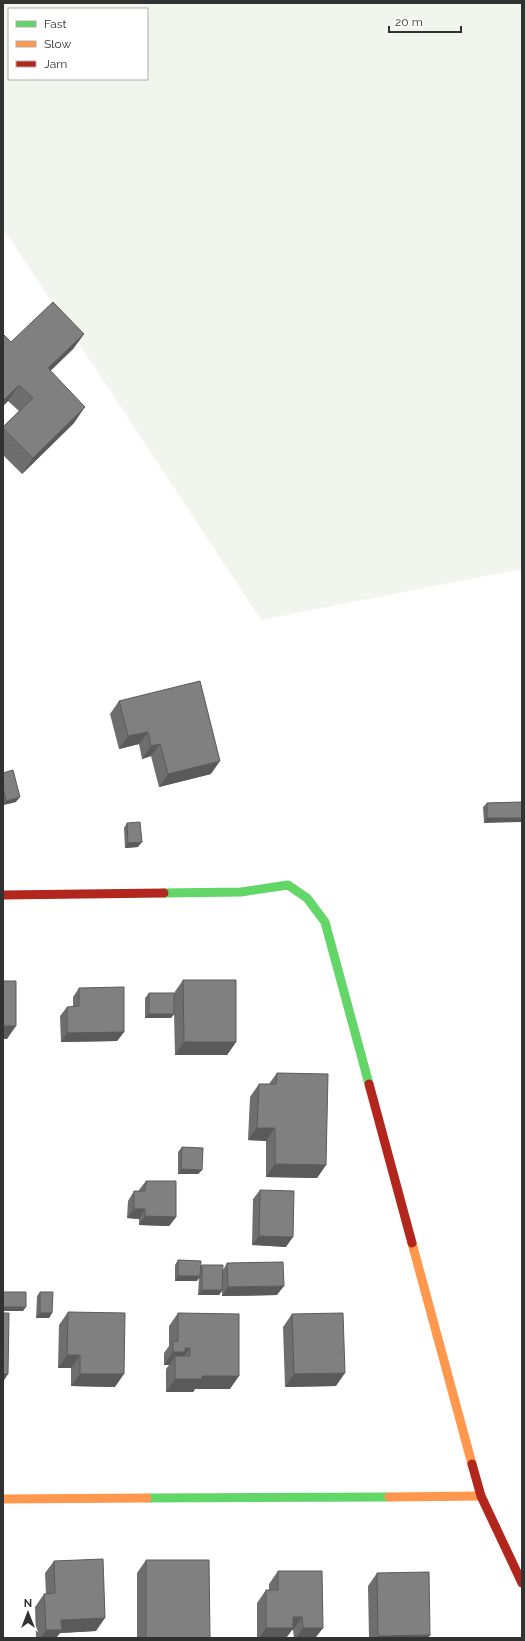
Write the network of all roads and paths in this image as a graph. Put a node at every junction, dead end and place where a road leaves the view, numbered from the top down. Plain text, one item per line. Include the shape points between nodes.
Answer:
1 (3, 895) edge
2 (481, 1496) junction
3 (3, 1499) edge
4 (522, 1583) edge

1 - 2 street via 241,892 288,885 307,898 325,922
2 - 3 street
2 - 4 street

